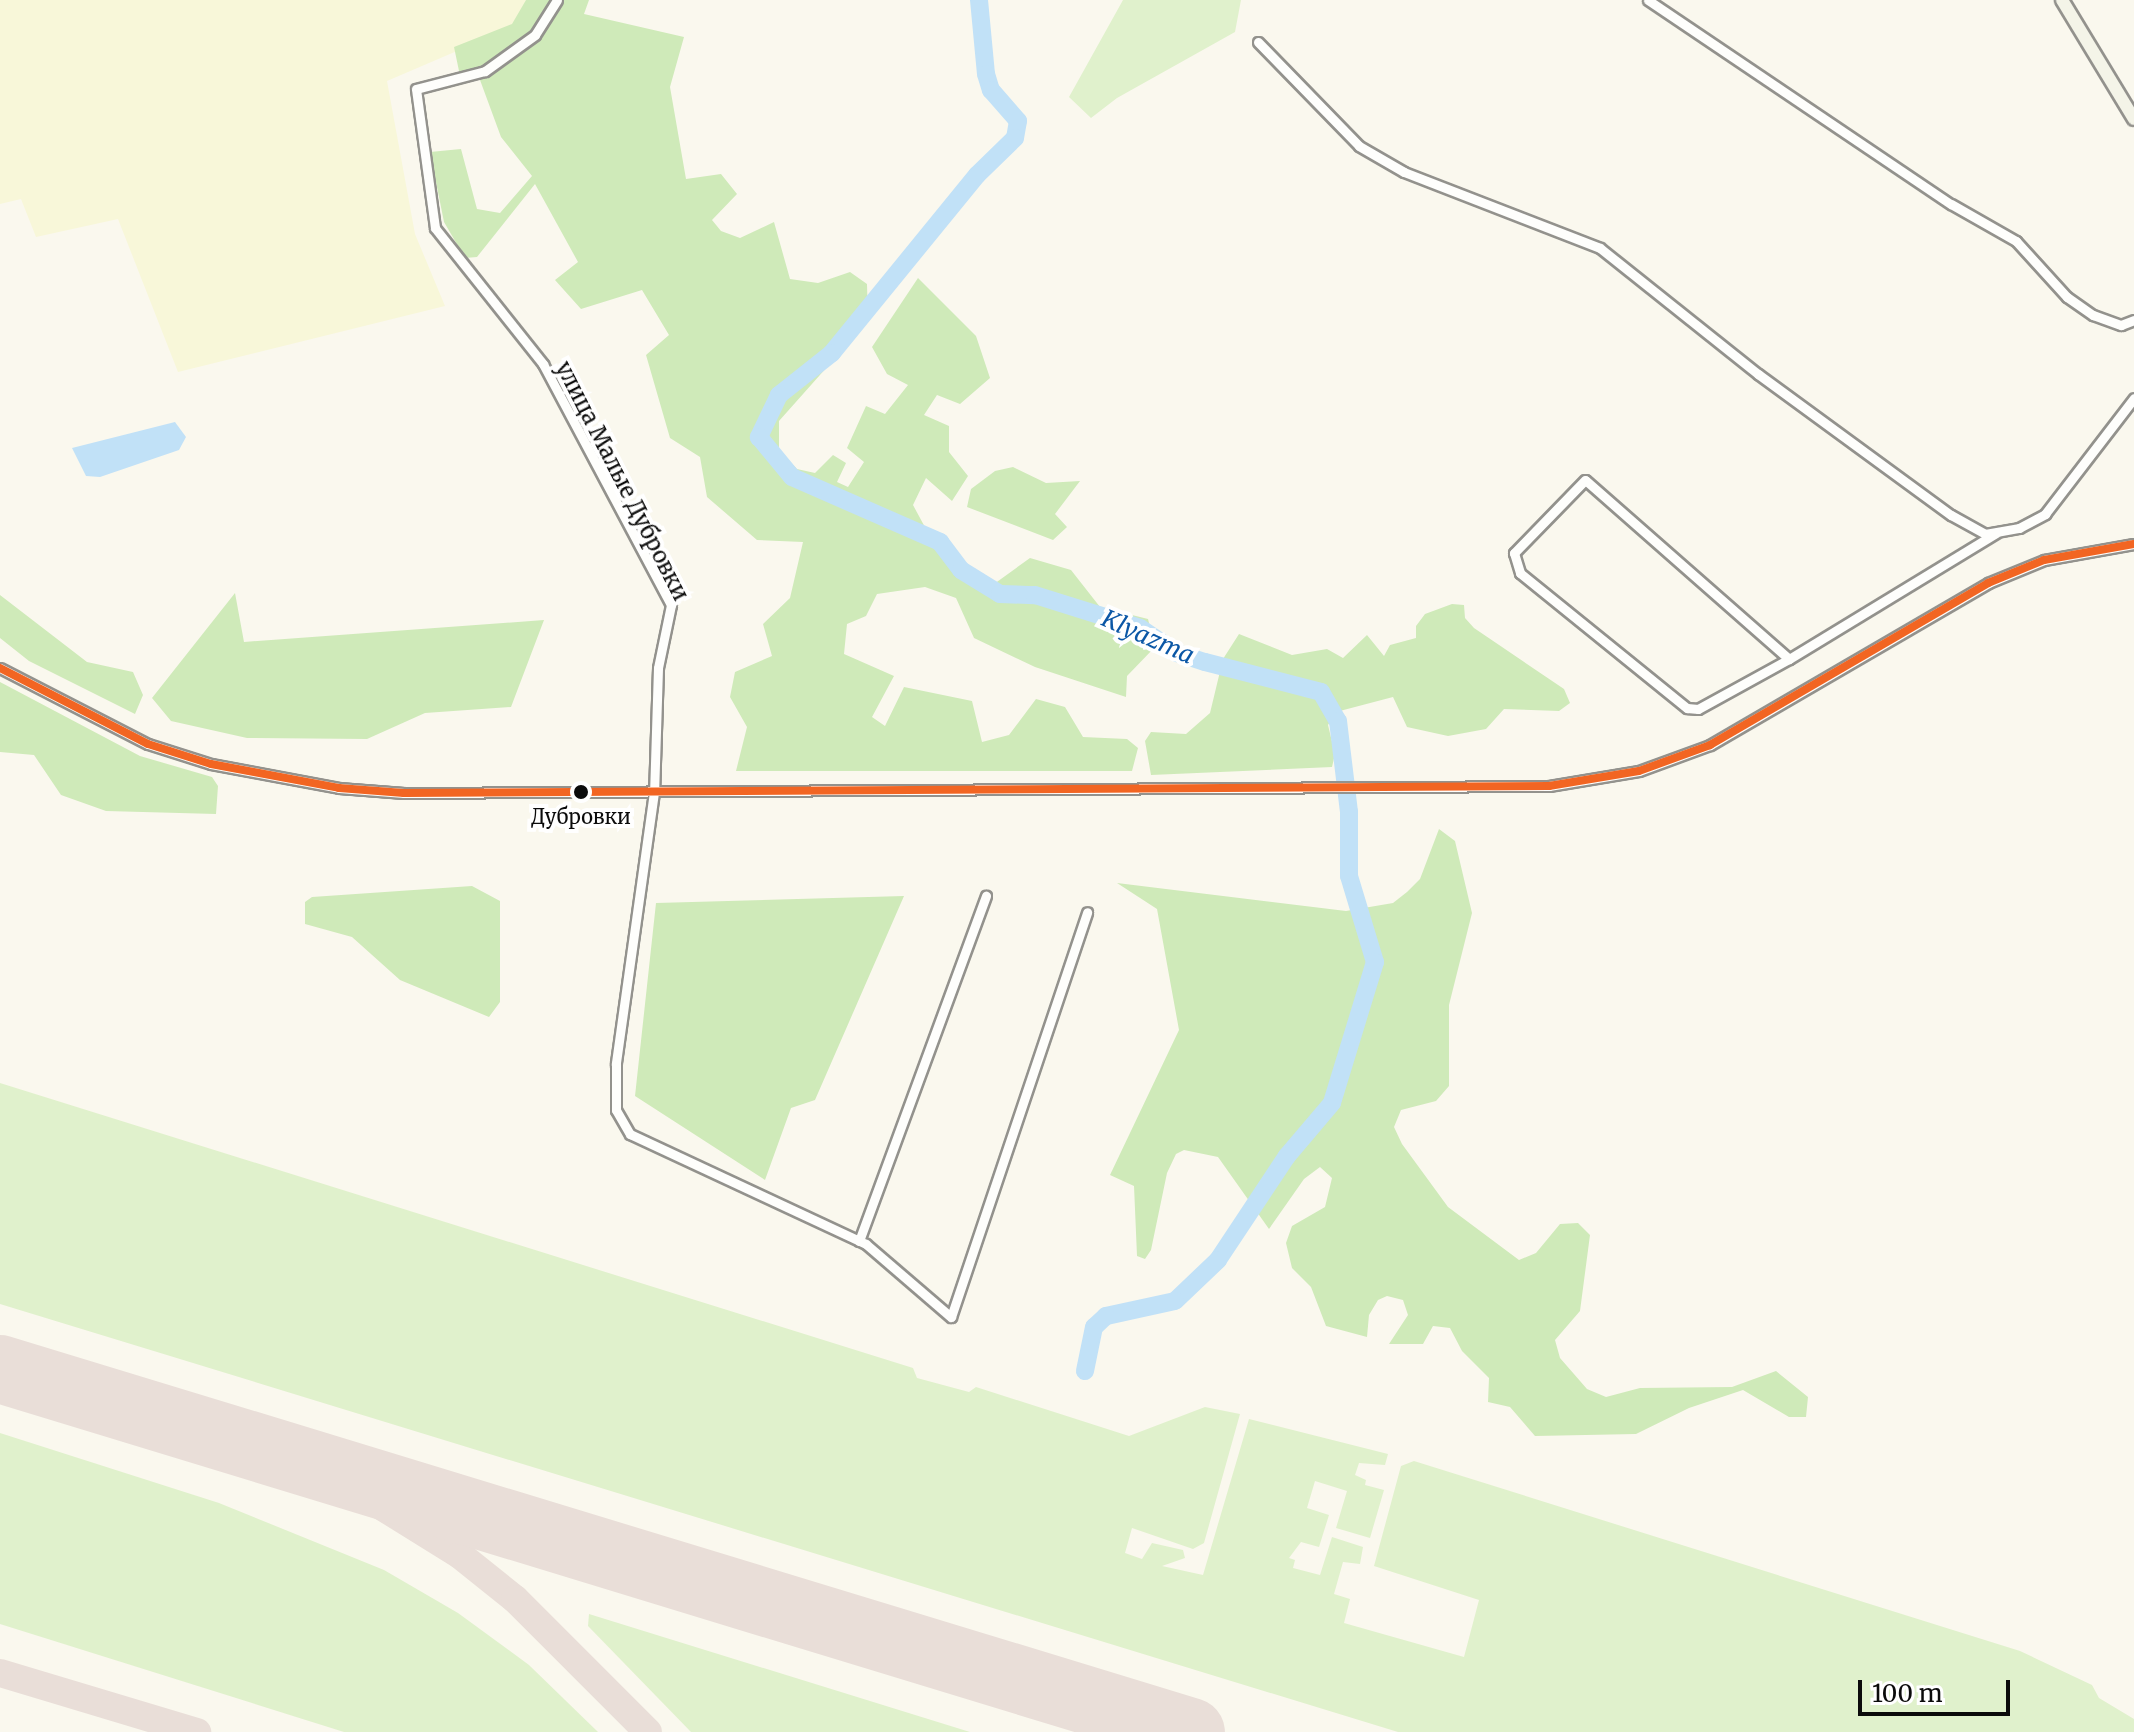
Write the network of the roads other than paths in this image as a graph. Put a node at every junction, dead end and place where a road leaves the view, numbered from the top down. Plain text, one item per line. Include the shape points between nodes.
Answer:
1 (557, 0) edge
2 (1648, 0) edge
3 (2062, 0) edge
4 (1258, 42) dead end
5 (2134, 119) edge
6 (2134, 320) edge
7 (2134, 398) edge
8 (1999, 531) junction
9 (2134, 544) edge
10 (1789, 659) junction
11 (0, 668) edge
12 (654, 792) junction
13 (986, 896) dead end
14 (1087, 912) dead end
15 (859, 1241) junction

1 - 12 street, улица Малые Дубровки via 535,35 485,71 416,89 435,228 543,364 671,605 658,668
2 - 6 street via 1951,204 2016,241 2067,297 2093,315 2121,325
3 - 5 street
4 - 8 street via 1359,146 1404,172 1600,248 1951,515 1985,534
7 - 8 street via 2045,514
8 - 10 street
9 - 12 street via 2044,560 1988,583 1883,641 1761,719 1639,771 1549,786
10 - 10 street via 1698,709 1687,708 1520,573 1514,553 1578,483 1592,482
11 - 12 street via 148,744 276,779 404,793
12 - 15 street, улица Малые Дубровки via 616,1064 616,1110 630,1134
13 - 15 street
14 - 15 street, улица Малые Дубровки via 951,1317

